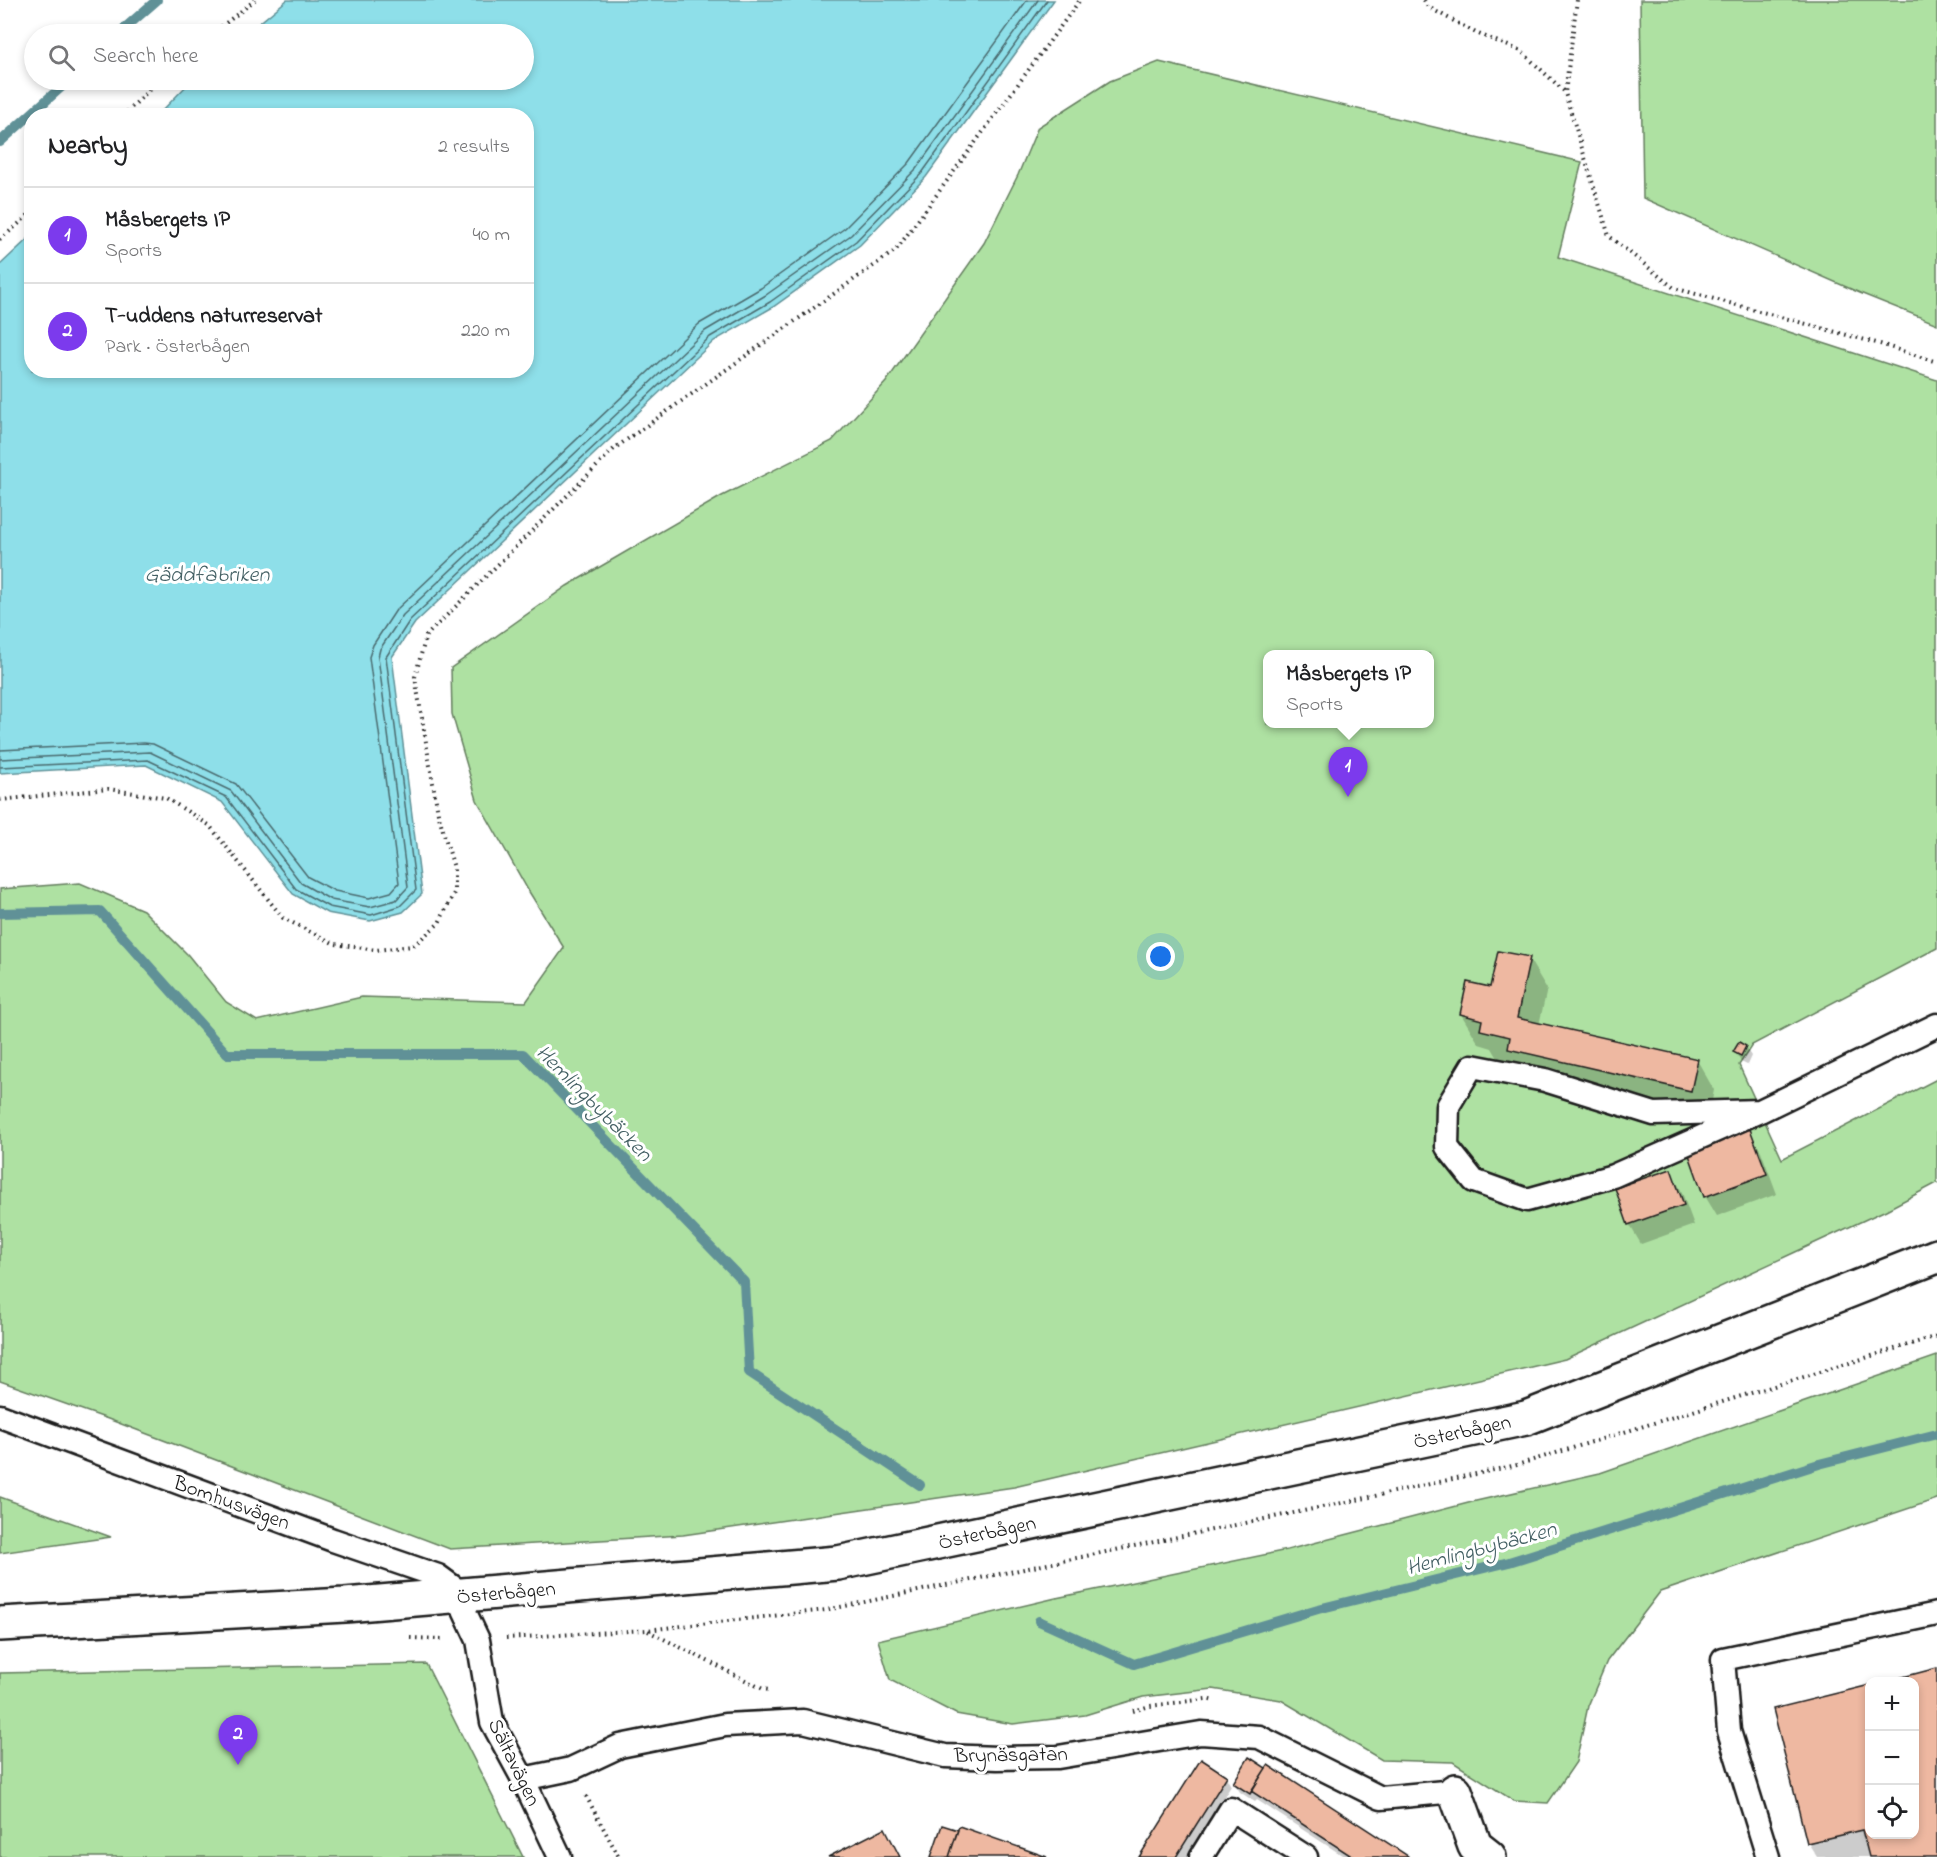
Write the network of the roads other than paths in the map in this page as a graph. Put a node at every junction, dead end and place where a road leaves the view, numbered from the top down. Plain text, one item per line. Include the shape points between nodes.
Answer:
1 (1937, 1024) edge
2 (1760, 1111) junction
3 (1937, 1256) edge
4 (0, 1416) edge
5 (458, 1596) junction
6 (1937, 1614) edge
7 (0, 1624) edge
8 (523, 1779) junction
9 (1455, 1791) joint
10 (1476, 1853) edge
11 (560, 1857) edge
12 (1202, 1857) edge
13 (1306, 1857) edge
14 (1768, 1857) edge

1 - 2 lane
2 - 2 lane via 1613,1176 1527,1200 1474,1181 1447,1147 1448,1106 1472,1066 1545,1080 1653,1114
3 - 5 main road, Österbågen via 1526,1418 838,1563
4 - 5 lane, Bomhusvägen via 438,1576
5 - 7 main road, Österbågen
5 - 8 lane, Sältavägen via 478,1640 492,1722
6 - 14 lane via 1723,1659 1729,1731
8 - 9 lane, Brynäsgatan via 571,1769 620,1746 725,1725 803,1721 945,1756 997,1758 1058,1757 1201,1733 1259,1737 1381,1798
8 - 11 lane, Sältavägen
9 - 10 main road, Brynäsgatan
12 - 13 lane via 1231,1809

